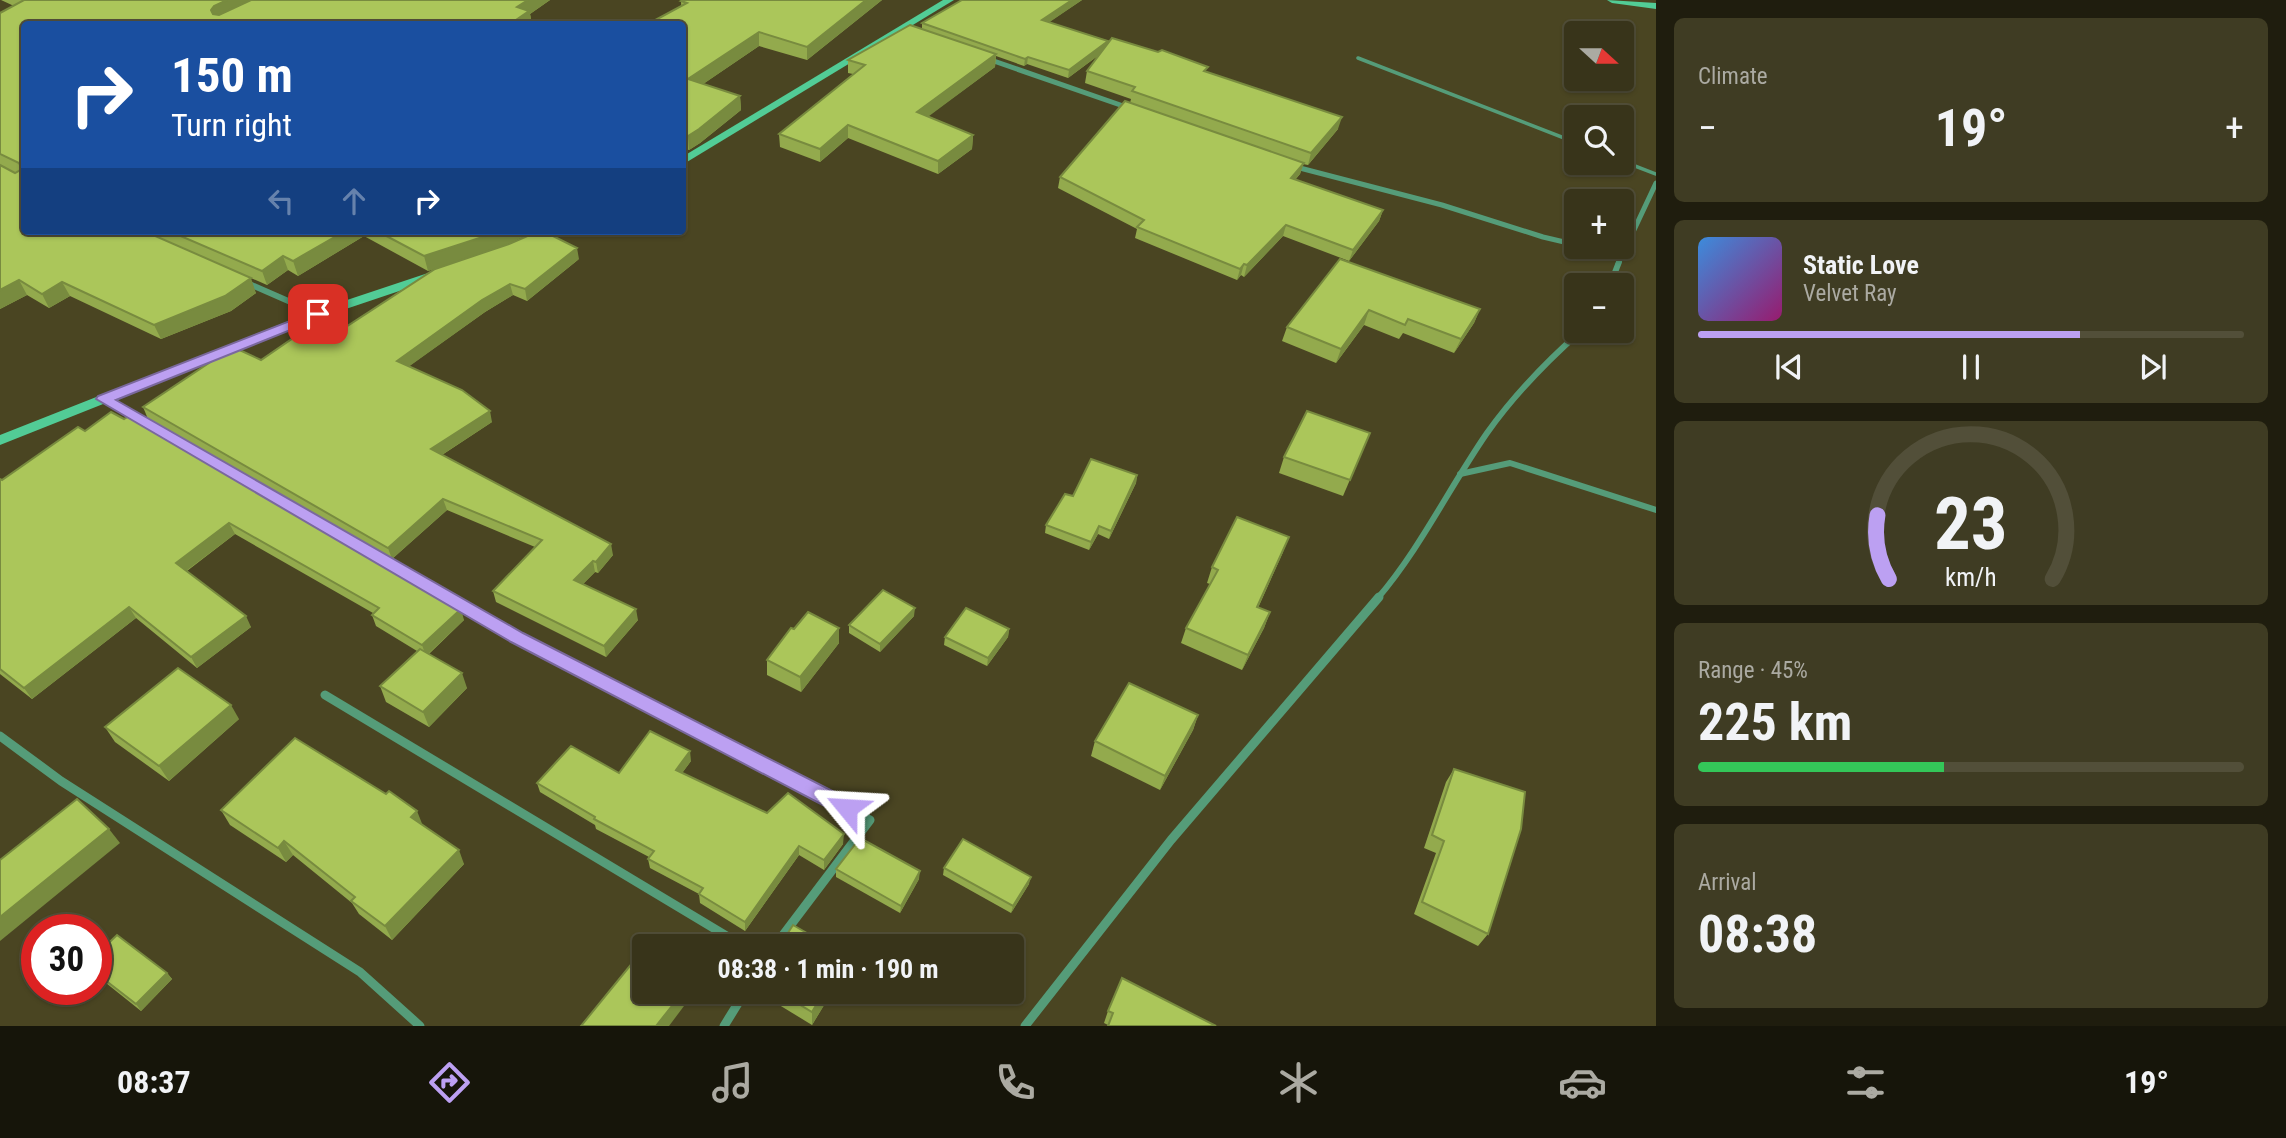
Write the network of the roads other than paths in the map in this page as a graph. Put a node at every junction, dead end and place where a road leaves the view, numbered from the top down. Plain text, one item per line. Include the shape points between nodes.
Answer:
1 (949, 0) edge
2 (1612, 0) edge
3 (1656, 6) edge
4 (902, 29) junction
5 (915, 34) edge
6 (981, 57) edge
7 (1358, 58) dead end
8 (1138, 112) edge
9 (1564, 138) edge
10 (686, 160) edge
11 (1290, 164) edge
12 (1634, 166) edge
13 (1656, 174) edge
14 (1656, 183) edge
15 (1634, 229) edge
16 (1564, 243) edge
17 (442, 272) edge
18 (243, 281) edge
19 (318, 314) junction
20 (1567, 343) edge
21 (103, 399) junction
22 (148, 424) edge
23 (0, 440) edge
24 (1459, 474) junction
25 (1656, 510) edge
26 (360, 546) edge
27 (325, 695) dead end
28 (0, 736) edge
29 (723, 934) edge
30 (784, 934) edge
31 (738, 1004) edge
32 (420, 1026) edge
33 (724, 1026) edge
34 (1025, 1026) edge

1 - 4 main road
2 - 3 main road
4 - 5 street
4 - 10 main road
6 - 8 street
7 - 9 lane
11 - 16 street
12 - 13 lane
14 - 15 street
17 - 19 main road
18 - 19 street
19 - 21 main road
20 - 24 street via 1538,369
21 - 22 street
21 - 23 main road
24 - 25 street via 1510,463
24 - 34 street via 1396,577 1171,840
26 - 30 street via 517,638 870,820
27 - 29 street
28 - 32 street via 61,781 360,972
31 - 33 street

